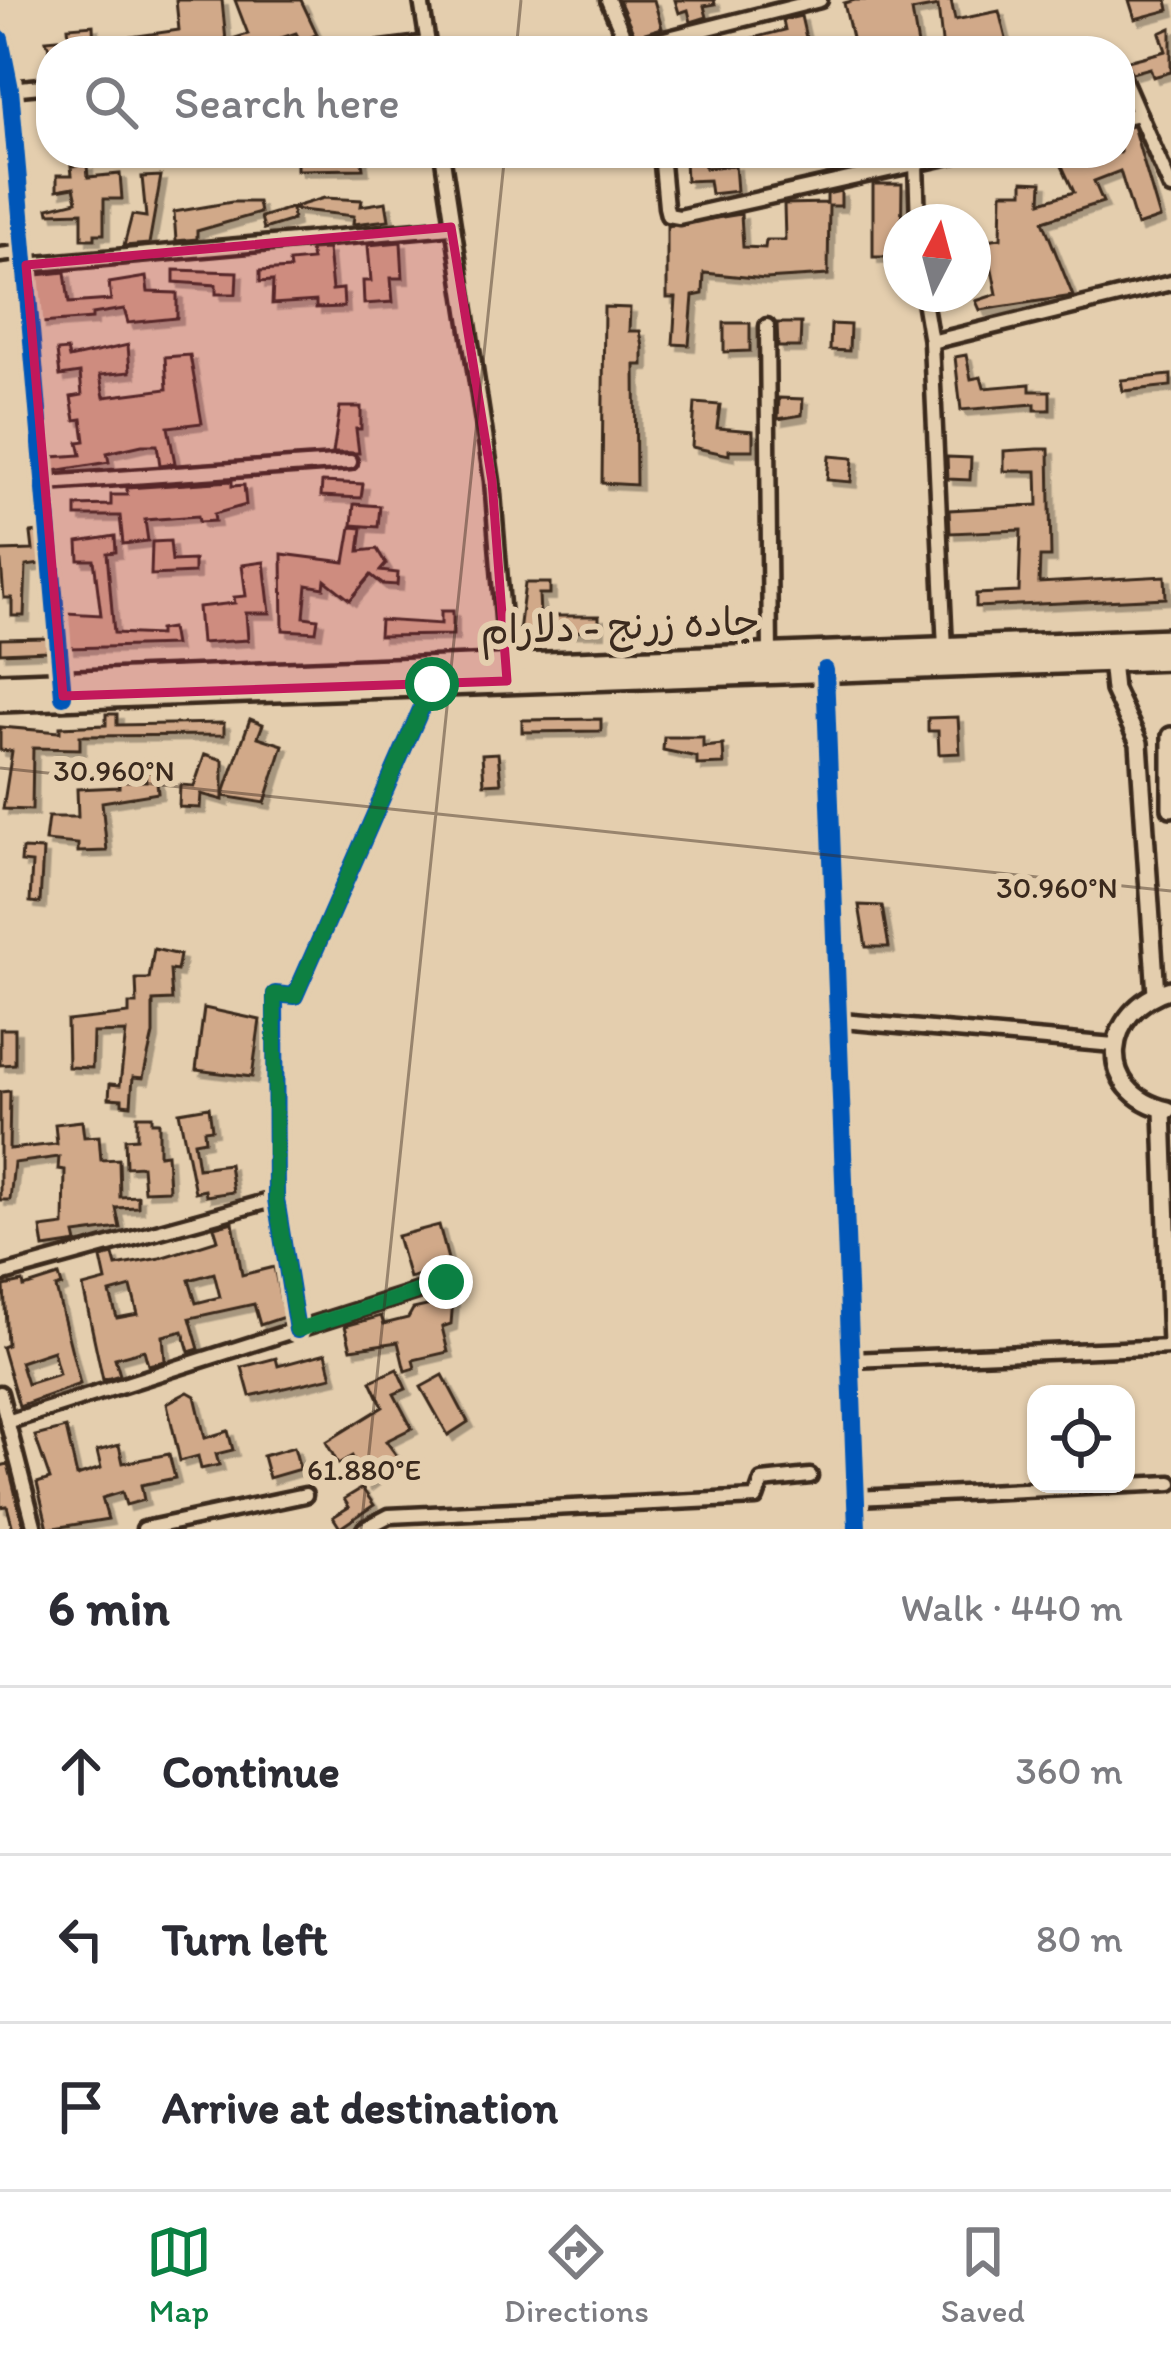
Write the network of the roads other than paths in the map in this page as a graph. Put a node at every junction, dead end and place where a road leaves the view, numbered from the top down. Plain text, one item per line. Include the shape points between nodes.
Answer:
1 (421, 0) edge
2 (608, 0) edge
3 (820, 0) edge
4 (426, 36) edge
5 (624, 36) edge
6 (680, 36) edge
7 (0, 39) edge
8 (2, 69) edge
9 (36, 86) edge
10 (10, 89) junction
11 (1135, 105) edge
12 (1139, 114) junction
13 (1135, 115) edge
14 (444, 168) edge
15 (663, 168) edge
16 (898, 168) edge
17 (916, 168) edge
18 (1171, 188) edge
19 (917, 204) edge
20 (452, 227) junction
21 (0, 255) edge
22 (25, 258) junction
23 (1171, 283) edge
24 (926, 312) edge
25 (767, 326) dead end
26 (931, 342) junction
27 (350, 462) dead end
28 (46, 483) junction
29 (1171, 640) edge
30 (945, 649) junction
31 (1110, 650) junction
32 (770, 656) junction
33 (1171, 658) edge
34 (825, 670) junction
35 (507, 673) junction
36 (432, 684) junction
37 (0, 685) edge
38 (62, 688) junction
39 (0, 700) edge
40 (1171, 736) edge
41 (1171, 808) edge
42 (1163, 992) edge
43 (842, 1021) junction
44 (1114, 1045) junction
45 (1167, 1110) edge
46 (276, 1199) junction
47 (0, 1275) edge
48 (446, 1282) dead end
49 (297, 1330) junction
50 (1171, 1346) edge
51 (851, 1360) junction
52 (0, 1393) edge
53 (6, 1431) edge
54 (810, 1476) dead end
55 (1171, 1484) edge
56 (305, 1495) dead end
57 (856, 1498) junction
58 (35, 1529) edge
59 (144, 1529) edge
60 (364, 1529) edge
61 (857, 1529) edge

1 - 4 street
2 - 5 street
3 - 6 street
7 - 8 street
8 - 10 street
9 - 10 street
10 - 22 street
11 - 12 street
12 - 13 street
12 - 18 street
14 - 20 street
15 - 16 street via 668,215 679,217
17 - 19 street
20 - 22 street
20 - 35 street via 492,481
21 - 22 street
22 - 28 street
23 - 26 street
24 - 26 street
25 - 32 street
26 - 30 street
27 - 28 street
28 - 38 street
29 - 31 highway, جاده زرنج - دلارام
30 - 31 highway, جاده زرنج - دلارام
30 - 32 highway, جاده زرنج - دلارام
31 - 33 highway, جاده زرنج - دلارام
31 - 34 highway, جاده زرنج - دلارام
31 - 42 street via 1114,690 1139,743
32 - 35 highway, جاده زرنج - دلارام
34 - 35 highway, جاده زرنج - دلارام
34 - 43 street
35 - 36 highway, جاده زرنج - دلارام
35 - 38 highway, جاده زرنج - دلارام
36 - 38 highway, جاده زرنج - دلارام
36 - 46 street via 295,996 274,994
37 - 38 highway, جاده زرنج - دلارام
38 - 39 highway, جاده زرنج - دلارام
40 - 41 street
42 - 44 street via 1124,1017
43 - 44 street
43 - 51 street
44 - 45 street via 1119,1073 1137,1097
45 - 50 street
46 - 47 street
46 - 49 street
48 - 49 street
49 - 53 street
50 - 51 street
51 - 57 street
52 - 53 street
53 - 58 street
54 - 60 street via 762,1481 756,1498 388,1516
55 - 57 street
56 - 59 street
57 - 61 street

